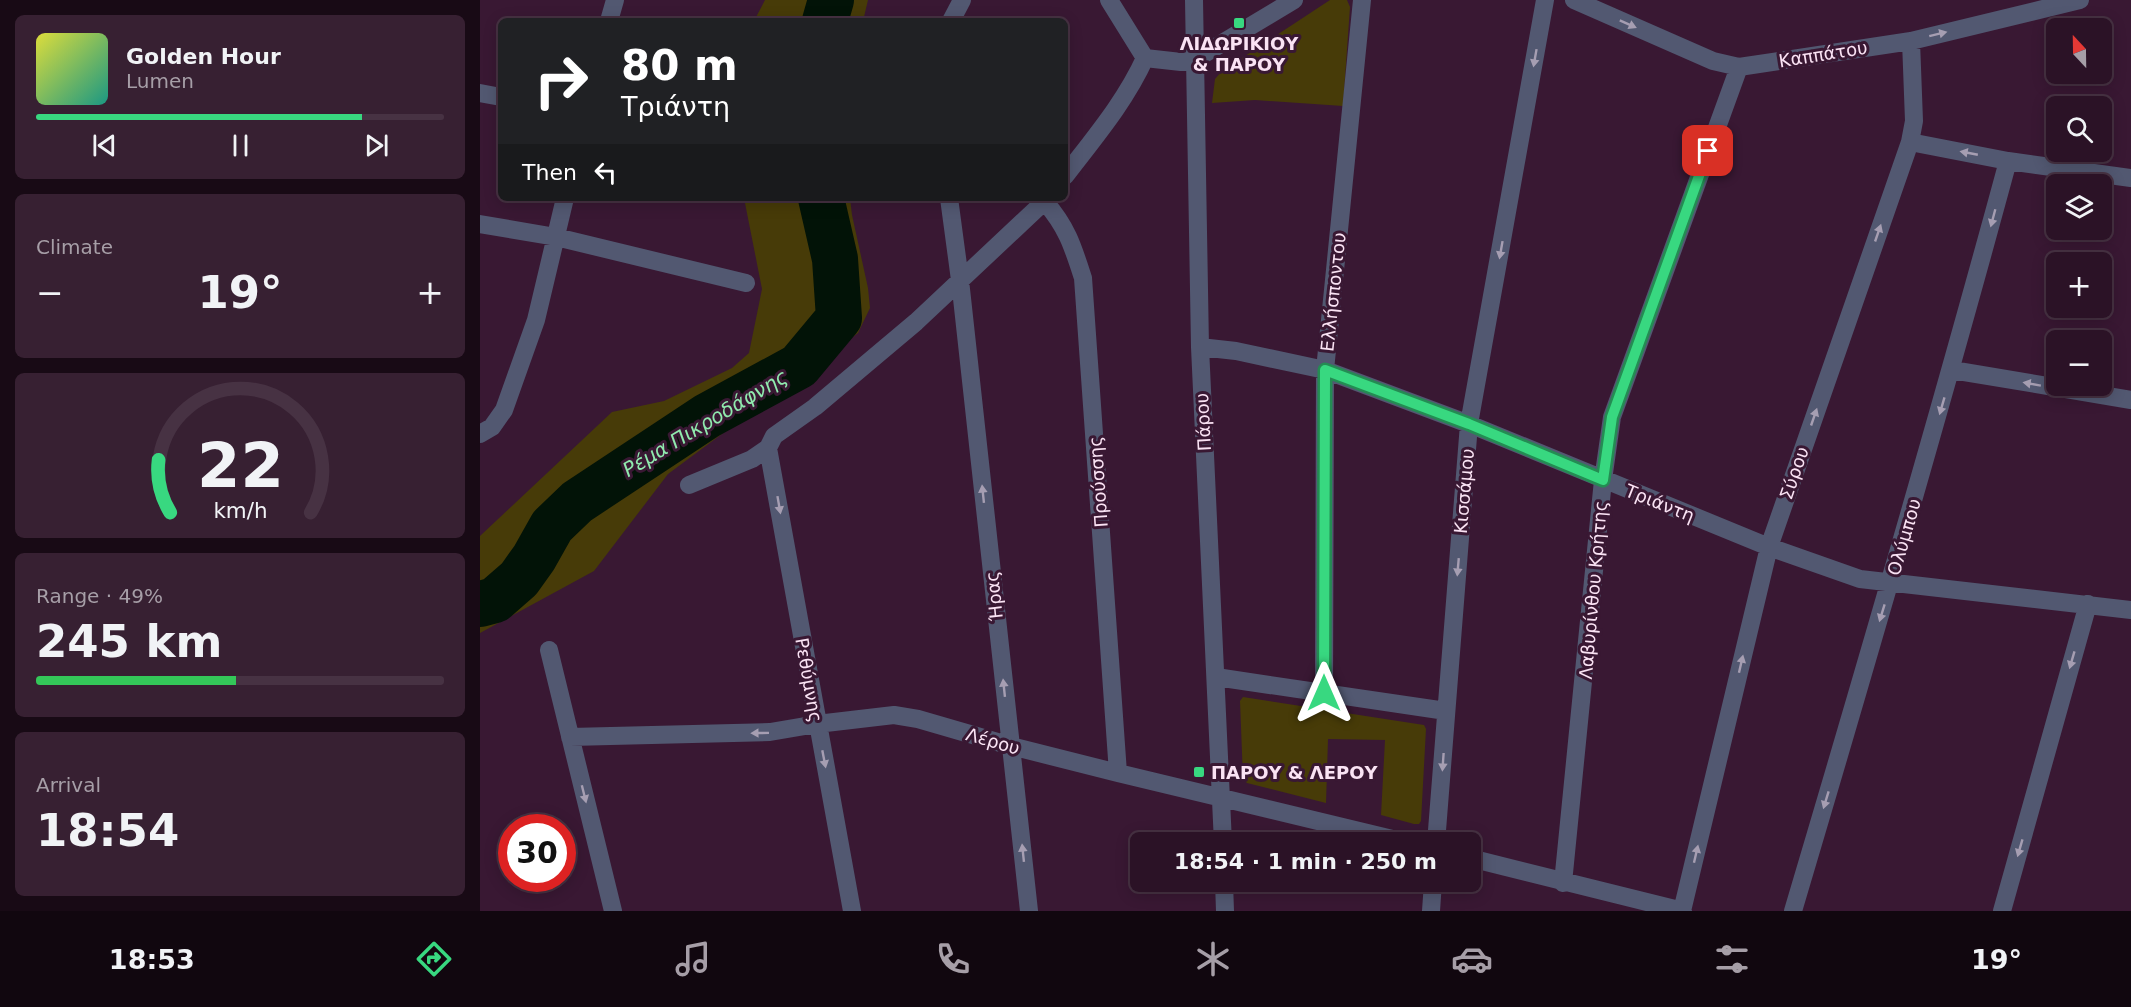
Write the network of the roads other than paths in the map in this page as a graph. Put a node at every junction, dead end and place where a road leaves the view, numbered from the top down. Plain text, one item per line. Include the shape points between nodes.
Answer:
1 (615, 0) edge
2 (962, 0) edge
3 (1109, 0) edge
4 (1194, 0) edge
5 (1294, 0) edge
6 (1362, 0) edge
7 (1545, 0) edge
8 (1574, 0) edge
9 (2080, 0) edge
10 (610, 18) edge
11 (953, 18) edge
12 (1911, 41) junction
13 (1145, 58) junction
14 (1194, 60) junction
15 (1739, 67) junction
16 (480, 93) edge
17 (498, 96) edge
18 (1910, 142) junction
19 (2008, 161) junction
20 (1068, 172) edge
21 (2131, 177) edge
22 (564, 201) edge
23 (949, 201) edge
24 (1045, 201) edge
25 (1047, 201) edge
26 (480, 224) edge
27 (556, 237) junction
28 (960, 280) junction
29 (746, 283) dead end
30 (1200, 347) junction
31 (1325, 370) junction
32 (1952, 370) junction
33 (2131, 400) edge
34 (1469, 424) junction
35 (480, 434) edge
36 (768, 448) junction
37 (1603, 480) junction
38 (689, 485) dead end
39 (1769, 547) junction
40 (1891, 583) junction
41 (2088, 604) junction
42 (2131, 610) edge
43 (549, 650) dead end
44 (1216, 677) junction
45 (1324, 693) junction
46 (1446, 711) junction
47 (817, 724) junction
48 (570, 737) junction
49 (1011, 746) junction
50 (1118, 773) junction
51 (1222, 798) junction
52 (1223, 832) edge
53 (1363, 832) edge
54 (1437, 832) edge
55 (1481, 861) edge
56 (1563, 883) junction
57 (1224, 892) edge
58 (1432, 892) edge
59 (613, 911) edge
60 (852, 911) edge
61 (1029, 911) edge
62 (1225, 911) edge
63 (1431, 911) edge
64 (1682, 911) edge
65 (1793, 911) edge
66 (2002, 911) edge

1 - 10 street
2 - 11 street
3 - 13 street
4 - 14 street, Πάρου
5 - 14 street
6 - 31 street, Ελλήσποντου
7 -> 34 street, Κισσάμου
8 -> 15 street, Καππάτου via 1713,62
12 -> 9 street, Καππάτου
12 - 15 street, Καππάτου
12 - 18 street, Σύρου via 1914,121
13 - 14 street
13 - 20 street via 1119,106
14 - 30 street, Πάρου
15 - 37 street, Λαβυρίνθου Κρήτης via 1612,417
16 - 17 street
19 -> 18 street
39 -> 18 street, Σύρου
19 - 21 street
19 -> 32 street, Ολύμπου
22 - 27 street
23 - 28 street, Ήρας
24 - 28 street
25 - 50 street, Προύσσης via 1073,245 1083,278
26 - 27 street
27 - 29 street
27 - 35 street via 536,320 504,410 492,427
28 - 36 street via 815,407 774,436
49 -> 28 street, Ήρας
30 - 31 street, Τριάντη
30 - 44 street, Πάρου
31 - 34 street, Τριάντη
31 - 45 street, Ελλήσποντου
33 -> 32 street
32 -> 40 street, Ολύμπου
34 - 37 street, Τριάντη
34 -> 46 street, Κισσάμου
36 - 38 street via 752,459
36 -> 47 street, Ρεθύμνης
37 - 39 street, Τριάντη
37 - 56 street, Λαβυρίνθου Κρήτης
39 - 40 street, Τριάντη via 1860,579
64 -> 39 street, Σύρου
40 - 41 street, Τριάντη
40 -> 65 street, Ολύμπου
41 - 42 street, Τριάντη
41 -> 66 street
43 - 48 street
44 - 45 street
44 - 51 street, Πάρου
45 - 46 street
46 -> 54 street, Κισσάμου
47 -> 48 street, Λέρου via 770,732
47 - 49 street, Λέρου via 894,715
47 -> 60 street, Ρεθύμνης
48 -> 59 street
49 - 50 street, Λέρου
61 -> 49 street, Ήρας
50 - 51 street, Λέρου
51 - 52 street, Πάρου
51 - 53 street, Λέρου
55 - 56 street
56 - 64 street
57 - 62 street
58 - 63 street

